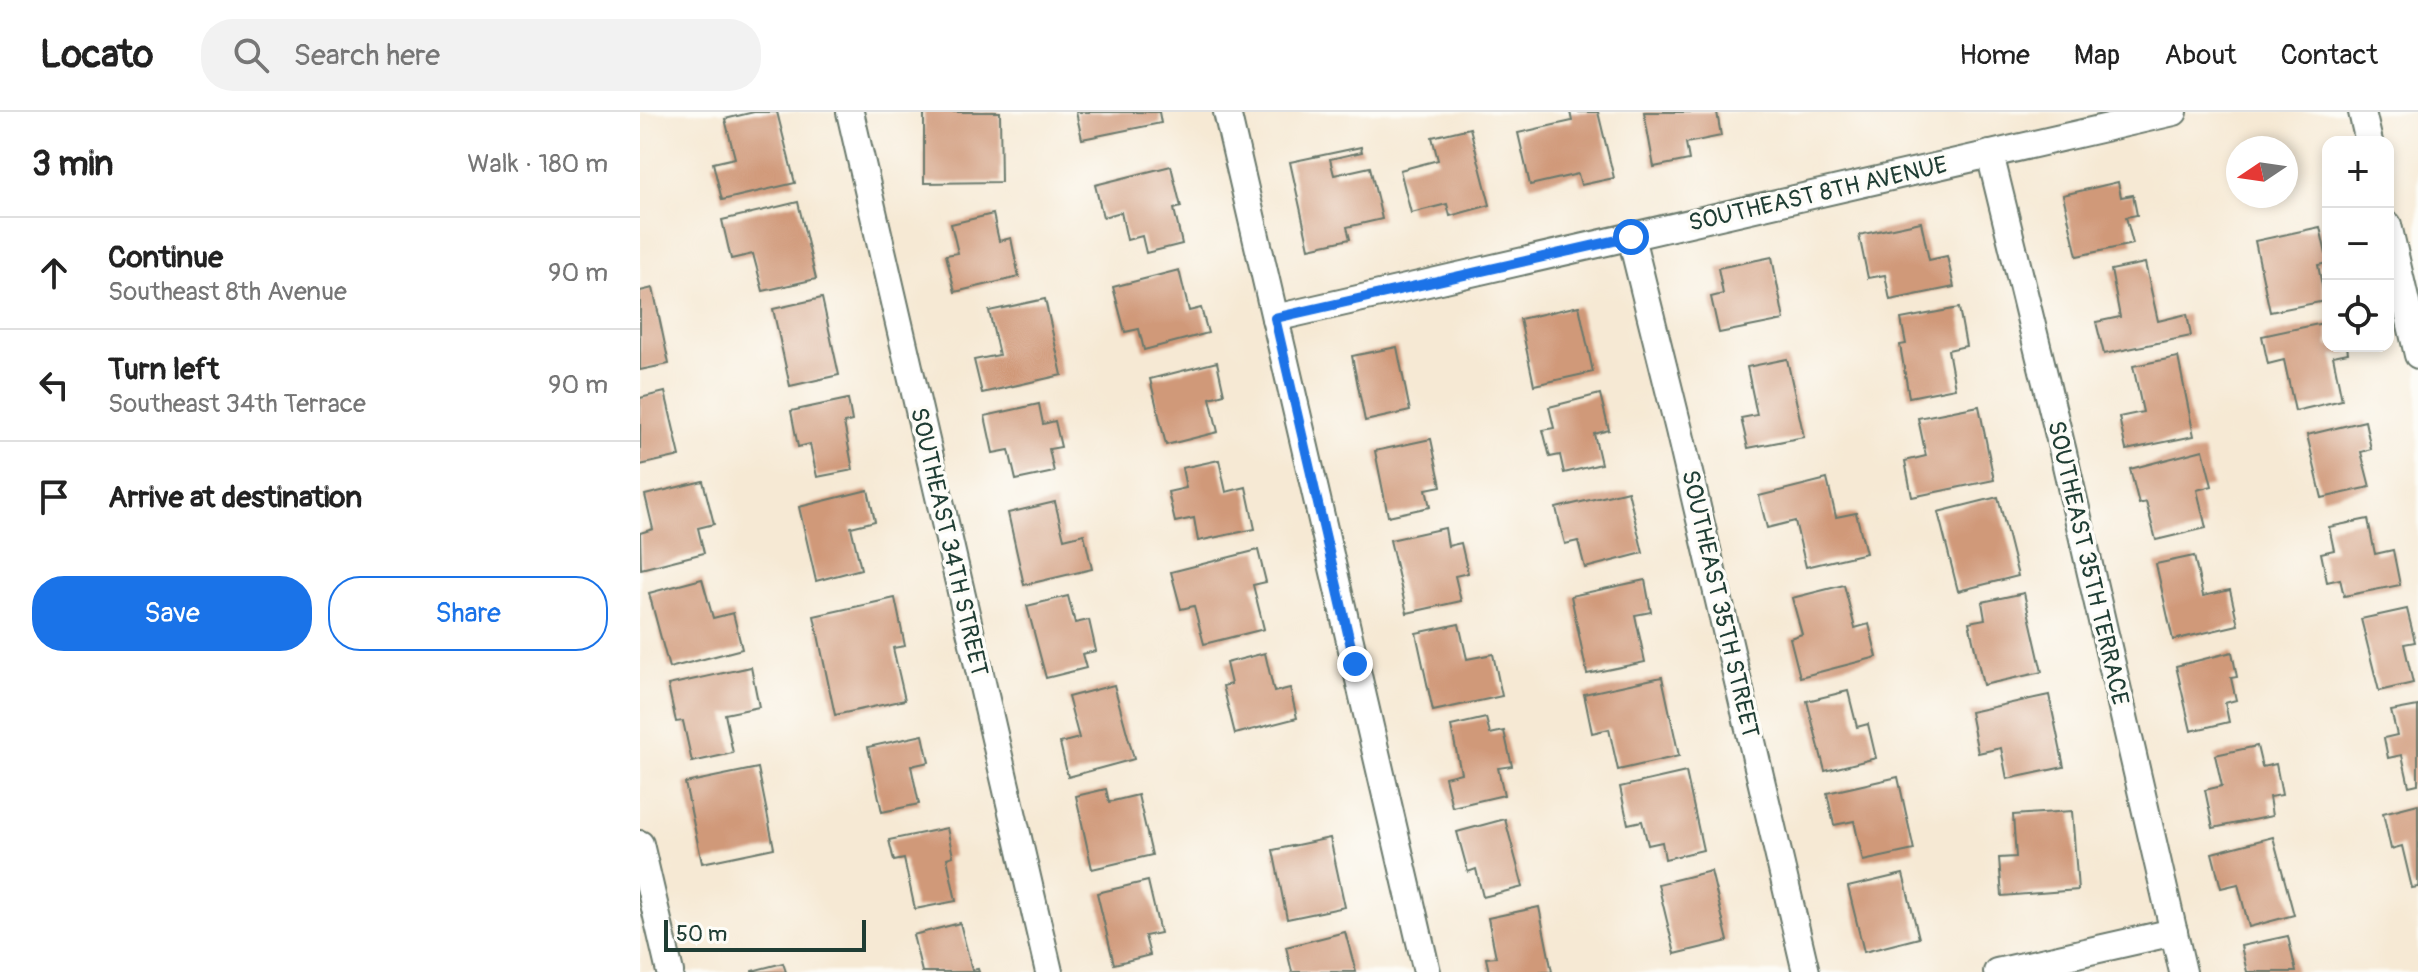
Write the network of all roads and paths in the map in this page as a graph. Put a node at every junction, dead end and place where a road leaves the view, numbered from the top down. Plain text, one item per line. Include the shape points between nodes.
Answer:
1 (850, 112) edge
2 (1227, 112) edge
3 (2174, 112) edge
4 (2362, 112) edge
5 (2368, 136) edge
6 (1990, 154) junction
7 (1631, 237) junction
8 (2394, 251) edge
9 (1275, 318) junction
10 (2418, 355) edge
11 (640, 844) edge
12 (2174, 932) junction
13 (670, 972) edge
14 (1049, 972) edge
15 (1427, 972) edge
16 (1806, 972) edge
17 (1997, 972) edge
18 (2183, 972) edge

1 - 14 street, SOUTHEAST 34TH STREET
2 - 9 street
3 - 6 street, SOUTHEAST 8TH AVENUE
4 - 5 street
6 - 7 street, SOUTHEAST 8TH AVENUE
6 - 12 street, SOUTHEAST 35TH TERRACE
7 - 9 street, SOUTHEAST 8TH AVENUE
7 - 16 street, SOUTHEAST 35TH STREET
8 - 10 street
9 - 15 street
11 - 13 street
12 - 17 street
12 - 18 street, SOUTHEAST 35TH TERRACE

